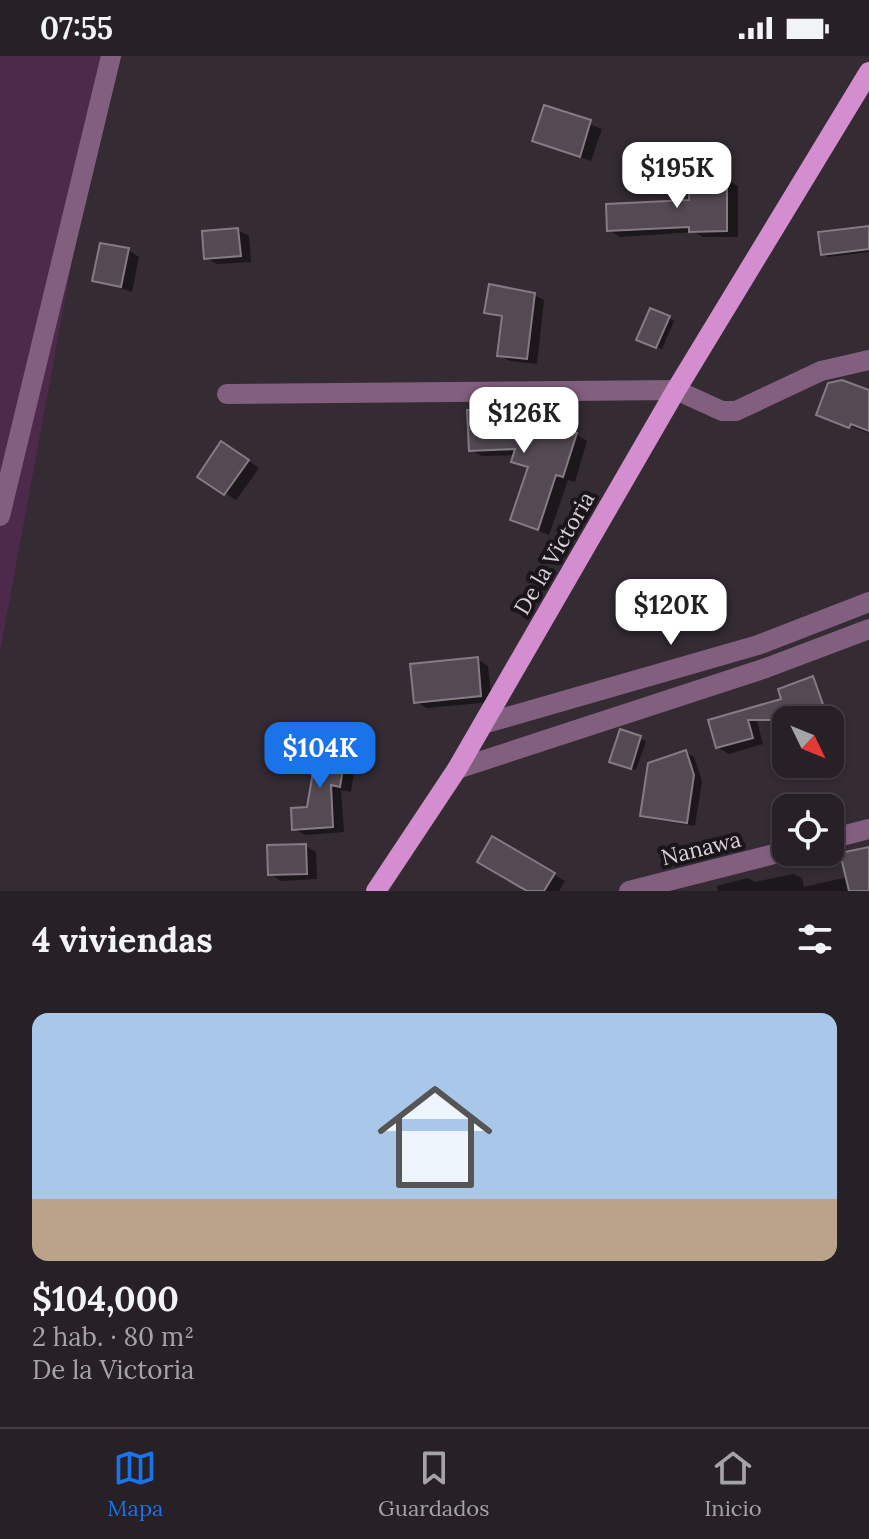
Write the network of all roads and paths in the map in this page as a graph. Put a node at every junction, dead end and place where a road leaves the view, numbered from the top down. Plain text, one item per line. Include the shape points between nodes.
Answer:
1 (111, 56) edge
2 (869, 72) edge
3 (869, 360) edge
4 (676, 390) junction
5 (227, 394) dead end
6 (0, 516) edge
7 (869, 602) edge
8 (869, 629) edge
9 (483, 724) junction
10 (457, 769) junction
11 (869, 829) edge
12 (844, 835) edge
13 (772, 855) edge
14 (376, 891) edge
15 (629, 891) edge

1 - 6 street
2 - 4 main road, De la Victoria
3 - 4 street via 821,371 736,411 722,411
4 - 5 street
4 - 9 main road, De la Victoria
7 - 9 street via 758,645
8 - 10 street
9 - 10 main road, De la Victoria
10 - 14 main road, De la Victoria
11 - 12 street
13 - 15 street, Nanawa

